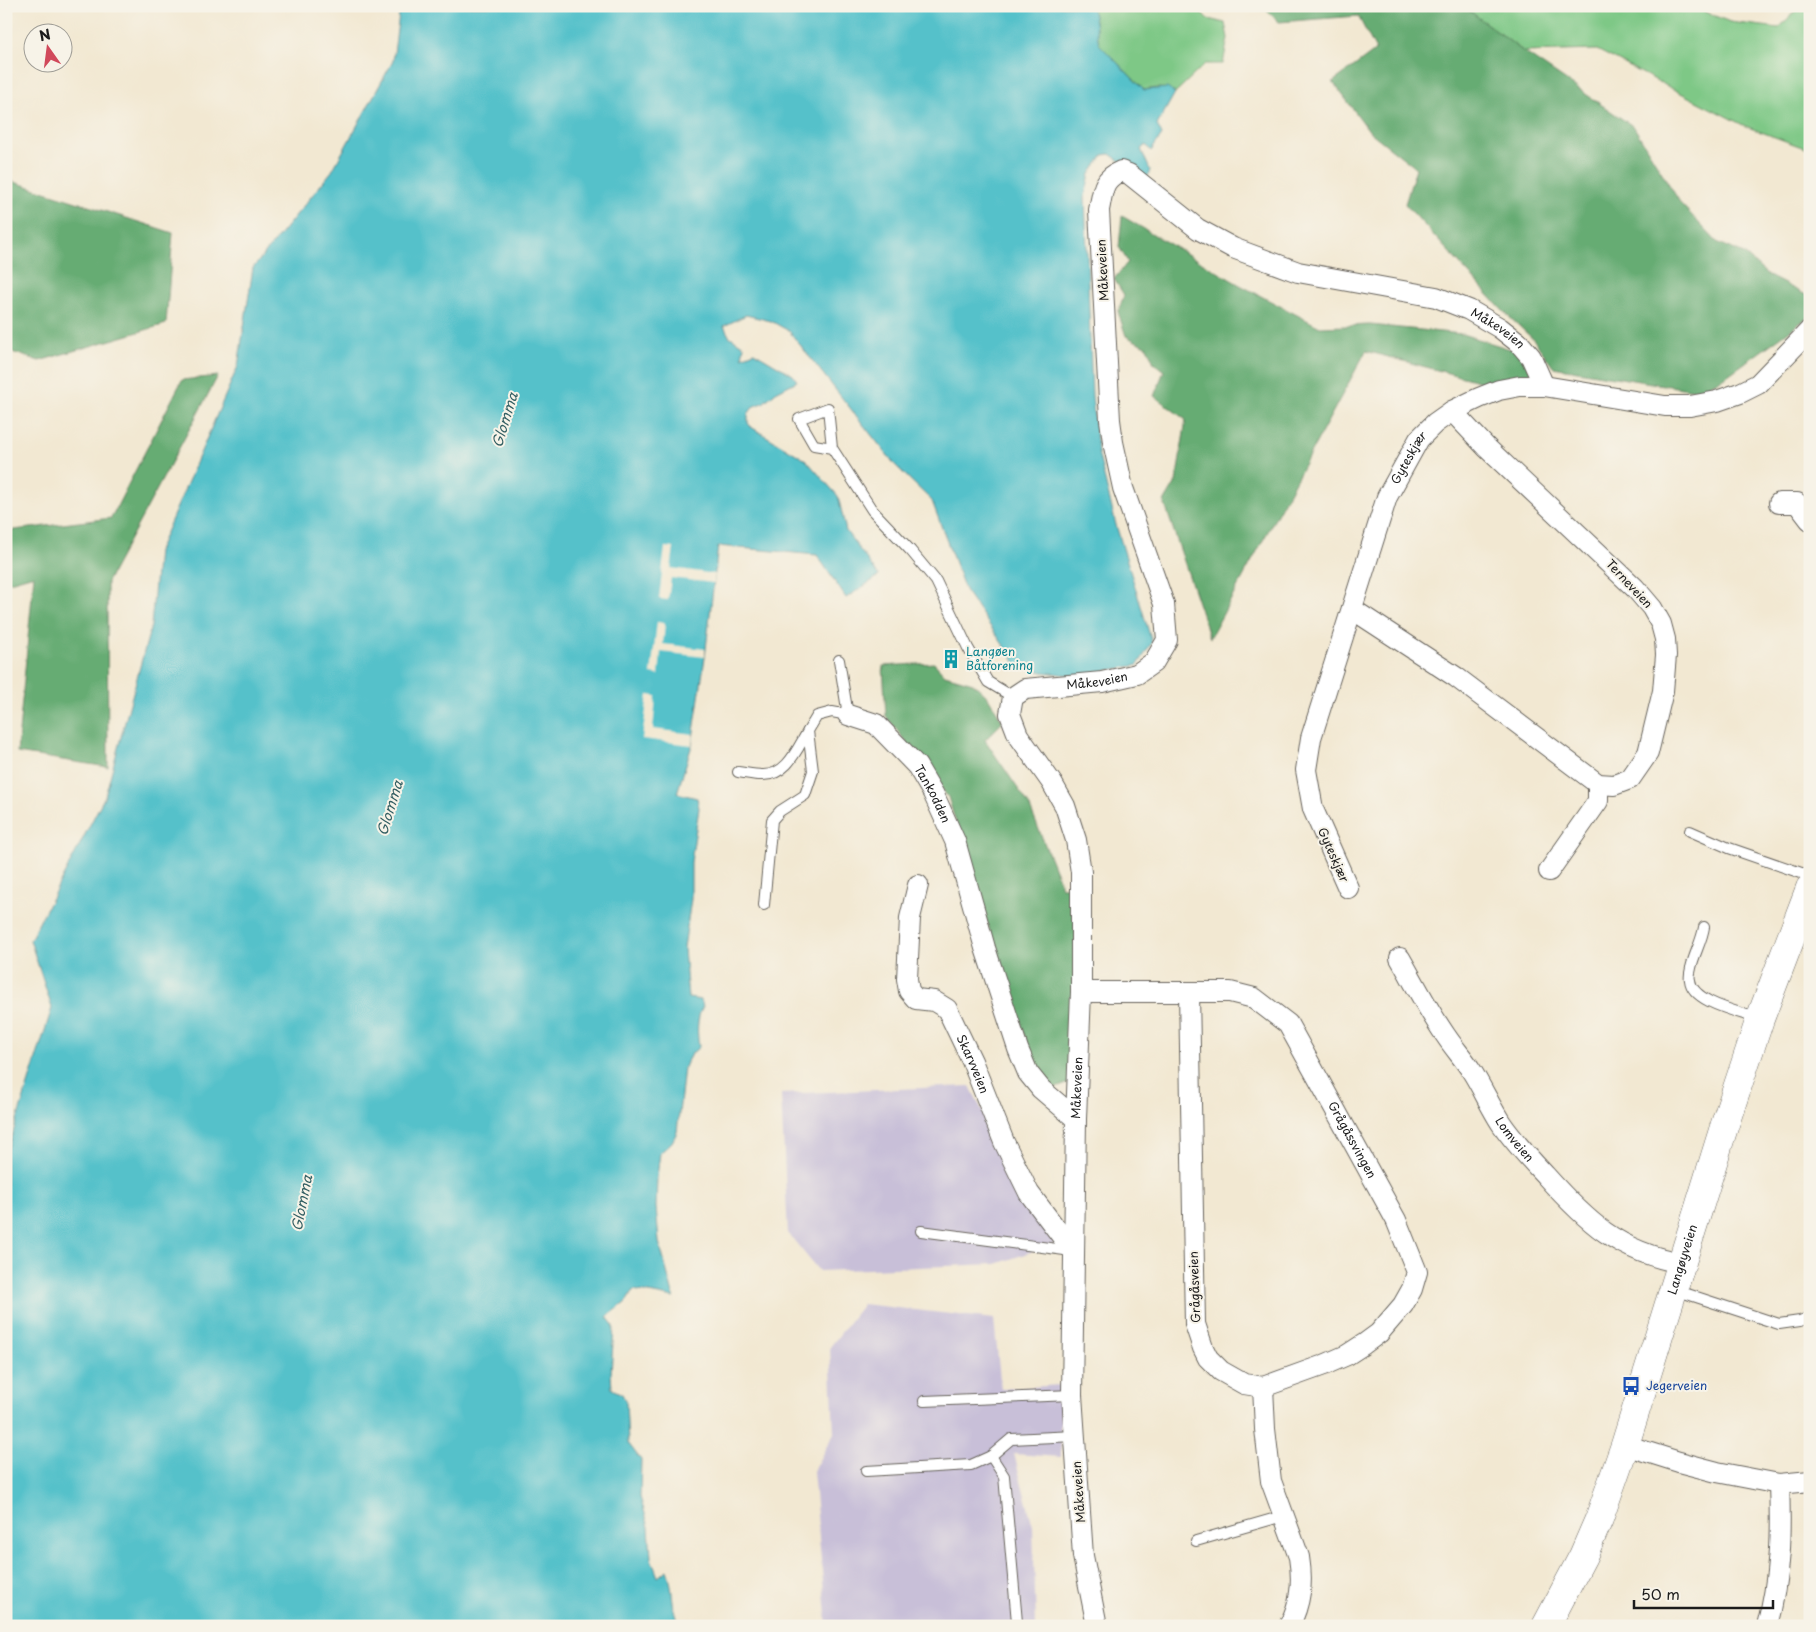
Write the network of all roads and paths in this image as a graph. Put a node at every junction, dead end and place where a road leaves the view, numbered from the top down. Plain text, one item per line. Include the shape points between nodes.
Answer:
1 (1810, 330) edge
2 (1544, 386) junction
3 (1452, 411) junction
4 (832, 448) dead end
5 (1779, 503) dead end
6 (1810, 520) edge
7 (1352, 609) junction
8 (839, 660) dead end
9 (1014, 697) junction
10 (848, 715) junction
11 (808, 731) junction
12 (738, 772) dead end
13 (1598, 784) junction
14 (1690, 831) dead end
15 (1549, 871) dead end
16 (1810, 876) edge
17 (918, 885) dead end
18 (1348, 888) dead end
19 (1810, 888) edge
20 (764, 906) dead end
21 (1704, 927) dead end
22 (1400, 958) dead end
23 (1081, 992) junction
24 (1189, 992) junction
25 (1760, 1019) junction
26 (1076, 1119) junction
27 (921, 1232) dead end
28 (1073, 1251) junction
29 (1682, 1262) junction
30 (1674, 1289) junction
31 (1810, 1317) edge
32 (1264, 1387) junction
33 (1072, 1396) junction
34 (924, 1401) dead end
35 (1075, 1436) junction
36 (1625, 1445) junction
37 (991, 1456) junction
38 (866, 1471) dead end
39 (1810, 1480) edge
40 (1779, 1484) junction
41 (1283, 1516) junction
42 (1196, 1541) dead end
43 (1017, 1622) dead end
44 (1098, 1626) edge
45 (1289, 1626) edge
46 (1546, 1626) edge
47 (1767, 1626) edge

1 - 2 street, Gyteskjær via 1758,384 1717,401 1665,406
2 - 3 street, Gyteskjær via 1499,390
2 - 9 street, Måkeveien via 1531,357 1519,342 1469,310 1436,297 1298,272 1233,248 1198,229 1129,174 1122,171 1111,176 1104,187 1099,210 1110,420 1123,488 1164,604 1167,640 1154,662 1137,674 1102,682 1025,689
3 - 7 street, Gyteskjær via 1419,439 1387,497
3 - 13 street, Terneveien via 1635,588 1661,624 1666,655 1663,691 1648,753 1630,779 1614,785
4 - 9 lane via 872,510 936,581 988,682
5 - 6 street via 1797,503
7 - 13 street via 1456,677
7 - 18 street, Gyteskjær via 1311,738 1306,770 1313,809
8 - 10 lane
9 - 23 street, Måkeveien via 1010,714 1018,735 1065,806 1076,840 1081,872
10 - 11 lane, Tankodden via 832,712 817,716
10 - 26 street, Tankodden via 876,724 917,766 955,842 985,948 1028,1074 1041,1090
11 - 12 lane via 781,770 764,776
11 - 20 lane via 813,771 805,795 772,820
13 - 15 street via 1598,801
14 - 16 lane
17 - 28 street, Skarvveien via 910,918 909,991 916,998 934,1001 946,1008 1029,1193
19 - 25 main road, Langøyveien
21 - 25 lane via 1691,966 1691,985 1707,1001
22 - 29 street, Lomveien via 1435,1020 1471,1070 1501,1123 1584,1218 1614,1239 1638,1250 1665,1260
23 - 24 street, Grågåssvingen
23 - 26 street, Måkeveien
24 - 32 street, Grågåsveien via 1195,1324 1202,1348 1221,1371 1244,1384
24 - 32 street, Grågåssvingen via 1230,992 1254,998 1288,1024 1396,1220 1416,1272 1404,1305 1372,1338 1347,1355
25 - 29 main road, Langøyveien
26 - 28 street, Måkeveien
27 - 28 lane
28 - 33 street, Måkeveien
29 - 30 main road, Langøyveien
30 - 31 lane via 1779,1324
30 - 36 main road, Langøyveien
32 - 41 street via 1267,1460
33 - 34 lane
33 - 35 street, Måkeveien
35 - 37 lane via 1011,1439
35 - 44 street, Måkeveien via 1083,1556
36 - 40 street via 1679,1462
36 - 46 main road, Langøyveien via 1583,1556
37 - 38 lane via 971,1465
37 - 43 lane via 1004,1476
39 - 40 street
40 - 47 street via 1779,1564
41 - 42 lane
41 - 45 street via 1298,1557 1302,1579 1299,1602

